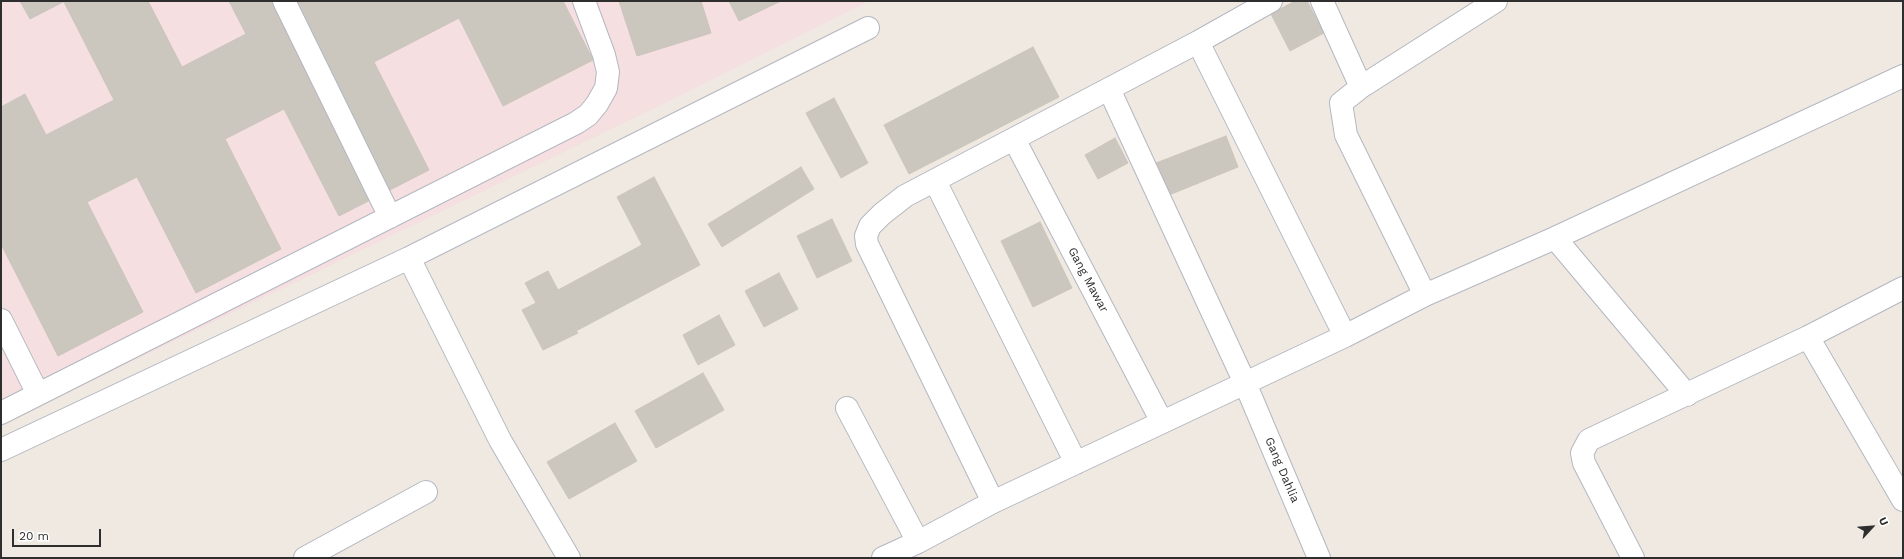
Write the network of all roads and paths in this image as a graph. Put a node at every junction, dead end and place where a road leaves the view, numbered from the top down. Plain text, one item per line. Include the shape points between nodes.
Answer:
1 (284, 1) edge
2 (584, 1) edge
3 (1271, 1) edge
4 (1322, 1) edge
5 (1496, 1) edge
6 (868, 28) dead end
7 (1198, 42) junction
8 (1903, 76) edge
9 (1361, 87) junction
10 (1109, 89) junction
11 (1014, 139) junction
12 (935, 181) junction
13 (390, 217) junction
14 (1555, 238) junction
15 (410, 258) junction
16 (1903, 288) edge
17 (1425, 295) junction
18 (1, 320) edge
19 (1345, 336) junction
20 (1808, 337) junction
21 (1245, 383) junction
22 (38, 394) junction
23 (1687, 395) junction
24 (847, 408) dead end
25 (1, 413) edge
26 (1162, 422) junction
27 (1, 450) edge
28 (1076, 463) junction
29 (426, 492) dead end
30 (1903, 500) edge
31 (993, 502) junction
32 (918, 542) junction
33 (305, 558) edge
34 (569, 558) edge
35 (883, 558) edge
36 (1318, 558) edge
37 (1633, 558) edge

1 - 13 street
2 - 13 street via 608,72 606,88 588,115
3 - 7 street
4 - 9 street
5 - 9 street
6 - 15 street
7 - 10 street
7 - 19 street
8 - 14 street
9 - 17 street via 1341,103 1346,136
10 - 11 street
10 - 21 street, Gang Dahlia
11 - 12 street
11 - 26 street, Gang Mawar
12 - 28 street
12 - 31 street via 906,196 882,214 870,226 866,236 867,244
13 - 22 street
14 - 17 street
14 - 23 street
15 - 27 street
15 - 34 street via 500,440
16 - 20 street
17 - 19 street
18 - 22 street
19 - 21 street
20 - 23 street
20 - 30 street
21 - 26 street
21 - 36 street, Gang Dahlia
22 - 25 street
23 - 37 street via 1589,440 1582,453 1584,463
24 - 32 street
26 - 28 street
28 - 31 street
29 - 33 street
31 - 32 street
32 - 35 street

